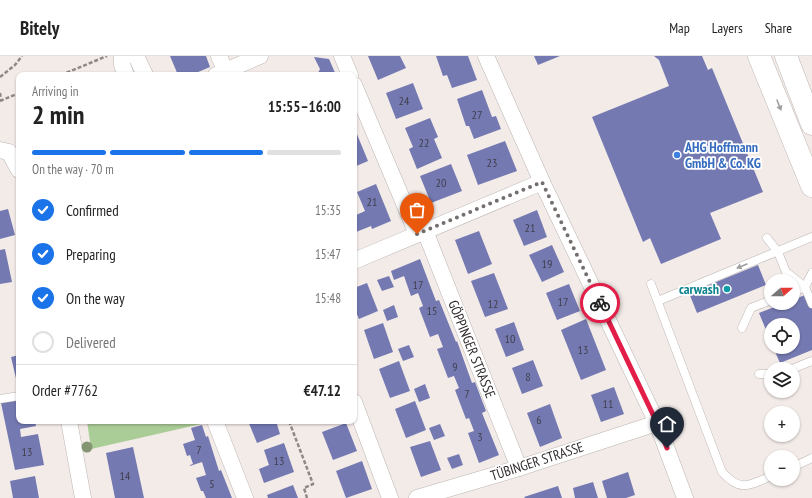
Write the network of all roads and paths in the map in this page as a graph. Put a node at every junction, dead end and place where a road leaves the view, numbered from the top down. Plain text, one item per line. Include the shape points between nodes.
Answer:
1 (22, 56) edge
2 (107, 56) edge
3 (124, 56) edge
4 (136, 56) edge
5 (260, 56) edge
6 (342, 56) edge
7 (486, 56) edge
8 (747, 56) edge
9 (759, 56) edge
10 (786, 56) edge
11 (220, 67) edge
12 (68, 72) edge
13 (125, 72) edge
14 (144, 72) edge
15 (349, 72) edge
16 (0, 77) edge
17 (770, 82) junction
18 (357, 92) edge
19 (0, 93) edge
20 (16, 94) edge
21 (0, 100) edge
22 (812, 124) edge
23 (0, 150) edge
24 (16, 165) edge
25 (542, 182) junction
26 (812, 186) edge
27 (421, 233) junction
28 (812, 237) edge
29 (767, 238) dead end
30 (778, 252) junction
31 (357, 260) edge
32 (812, 273) edge
33 (651, 284) dead end
34 (805, 287) junction
35 (800, 289) edge
36 (658, 301) junction
37 (764, 303) edge
38 (812, 304) edge
39 (742, 328) dead end
40 (812, 361) edge
41 (800, 366) edge
42 (759, 374) dead end
43 (764, 374) edge
44 (16, 396) edge
45 (0, 399) edge
46 (357, 410) edge
47 (657, 423) junction
48 (70, 424) edge
49 (216, 424) edge
50 (290, 424) edge
51 (812, 458) edge
52 (800, 464) edge
53 (519, 468) junction
54 (764, 479) edge
55 (83, 498) edge
56 (245, 498) edge
57 (307, 498) edge
58 (390, 498) edge
59 (417, 498) edge
60 (685, 498) edge

1 - 16 path
2 - 12 path
3 - 13 street via 122,64
4 - 14 street
5 - 11 street
6 - 15 street
7 - 25 street
8 - 17 street via 753,71
9 - 17 main road
10 - 22 main road
17 -> 26 main road
18 - 27 street, GÖPPINGER STRASSE
19 - 21 path
20 - 21 path
23 - 24 street via 9,152
25 - 27 street
25 - 47 street
27 - 31 street
27 - 53 street, GÖPPINGER STRASSE
28 - 30 lane
29 - 30 lane
30 - 34 lane via 786,272
30 -> 36 lane
32 - 34 lane
33 - 36 lane
34 - 35 lane
34 - 38 lane
36 - 54 lane via 722,472 731,482 740,486
37 - 39 lane via 751,308
40 - 41 lane
42 - 43 lane
44 - 45 lane
46 - 58 street
47 - 53 street, TÜBINGER STRASSE
47 - 60 street
48 - 55 street
49 - 56 street
50 - 57 path via 313,484 304,488
51 - 52 lane
53 - 59 street, TÜBINGER STRASSE

